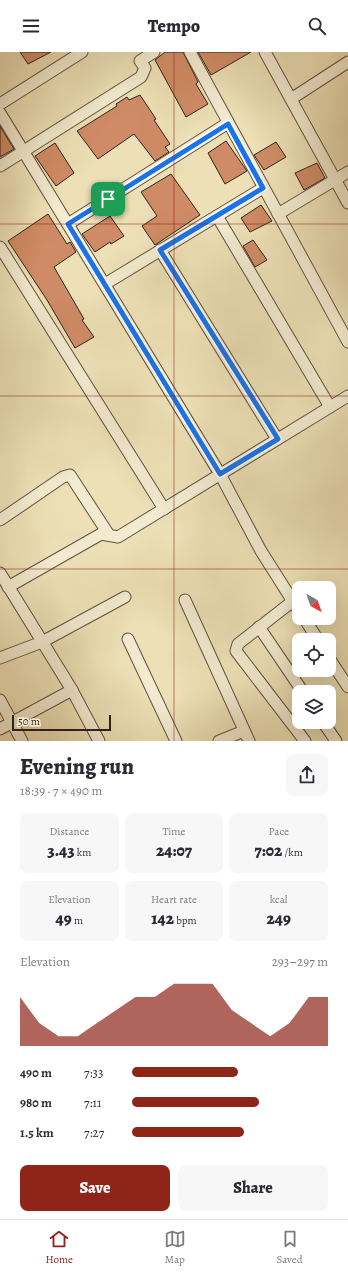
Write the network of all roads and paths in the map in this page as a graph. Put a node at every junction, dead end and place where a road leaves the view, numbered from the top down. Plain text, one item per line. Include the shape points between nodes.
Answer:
1 (154, 52) edge
2 (190, 52) edge
3 (265, 52) edge
4 (76, 54) edge
5 (348, 62) edge
6 (291, 99) junction
7 (0, 104) edge
8 (0, 112) edge
9 (228, 124) junction
10 (24, 151) junction
11 (0, 166) edge
12 (348, 172) edge
13 (335, 179) junction
14 (263, 188) junction
15 (348, 203) edge
16 (278, 214) junction
17 (217, 216) junction
18 (68, 224) junction
19 (0, 247) edge
20 (160, 250) junction
21 (105, 284) junction
22 (348, 341) edge
23 (348, 396) edge
24 (330, 407) junction
25 (278, 439) junction
26 (220, 474) junction
27 (164, 509) junction
28 (0, 520) edge
29 (109, 535) junction
30 (0, 573) edge
31 (8, 587) junction
32 (125, 597) dead end
33 (185, 600) dead end
34 (292, 600) edge
35 (292, 608) edge
36 (259, 627) junction
37 (128, 639) dead end
38 (42, 642) junction
39 (0, 658) edge
40 (336, 669) edge
41 (298, 685) edge
42 (348, 687) edge
43 (72, 690) junction
44 (0, 700) edge
45 (13, 722) junction
46 (0, 729) edge
47 (328, 729) edge
48 (246, 736) edge
49 (22, 741) edge
50 (99, 741) edge
51 (176, 741) edge
52 (219, 741) edge
53 (306, 741) edge
54 (336, 741) edge

1 - 10 street via 140,61 145,68 141,77
2 - 9 street
3 - 6 street
4 - 7 street
5 - 6 street
6 - 13 street
8 - 10 street
9 - 14 street
9 - 18 street
10 - 11 street
10 - 18 street
12 - 13 street
13 - 15 street
13 - 16 street
14 - 16 street
14 - 17 street
16 - 22 street
17 - 20 street
17 - 24 street
18 - 21 street
19 - 27 street
20 - 21 street
20 - 25 street
21 - 26 street
23 - 24 street
24 - 25 street
25 - 26 street
26 - 27 street
26 - 34 street via 261,551
27 - 29 street via 118,537
28 - 29 street via 63,477 70,475
29 - 31 street via 101,534
30 - 31 street
31 - 38 street
32 - 38 street
33 - 48 street
35 - 36 street
36 - 41 street
36 - 53 street via 238,644 236,651
37 - 51 street
38 - 39 street
38 - 43 street
40 - 42 street
43 - 45 street
43 - 50 street
44 - 45 street
45 - 46 street
45 - 49 street
47 - 54 street
48 - 52 street

